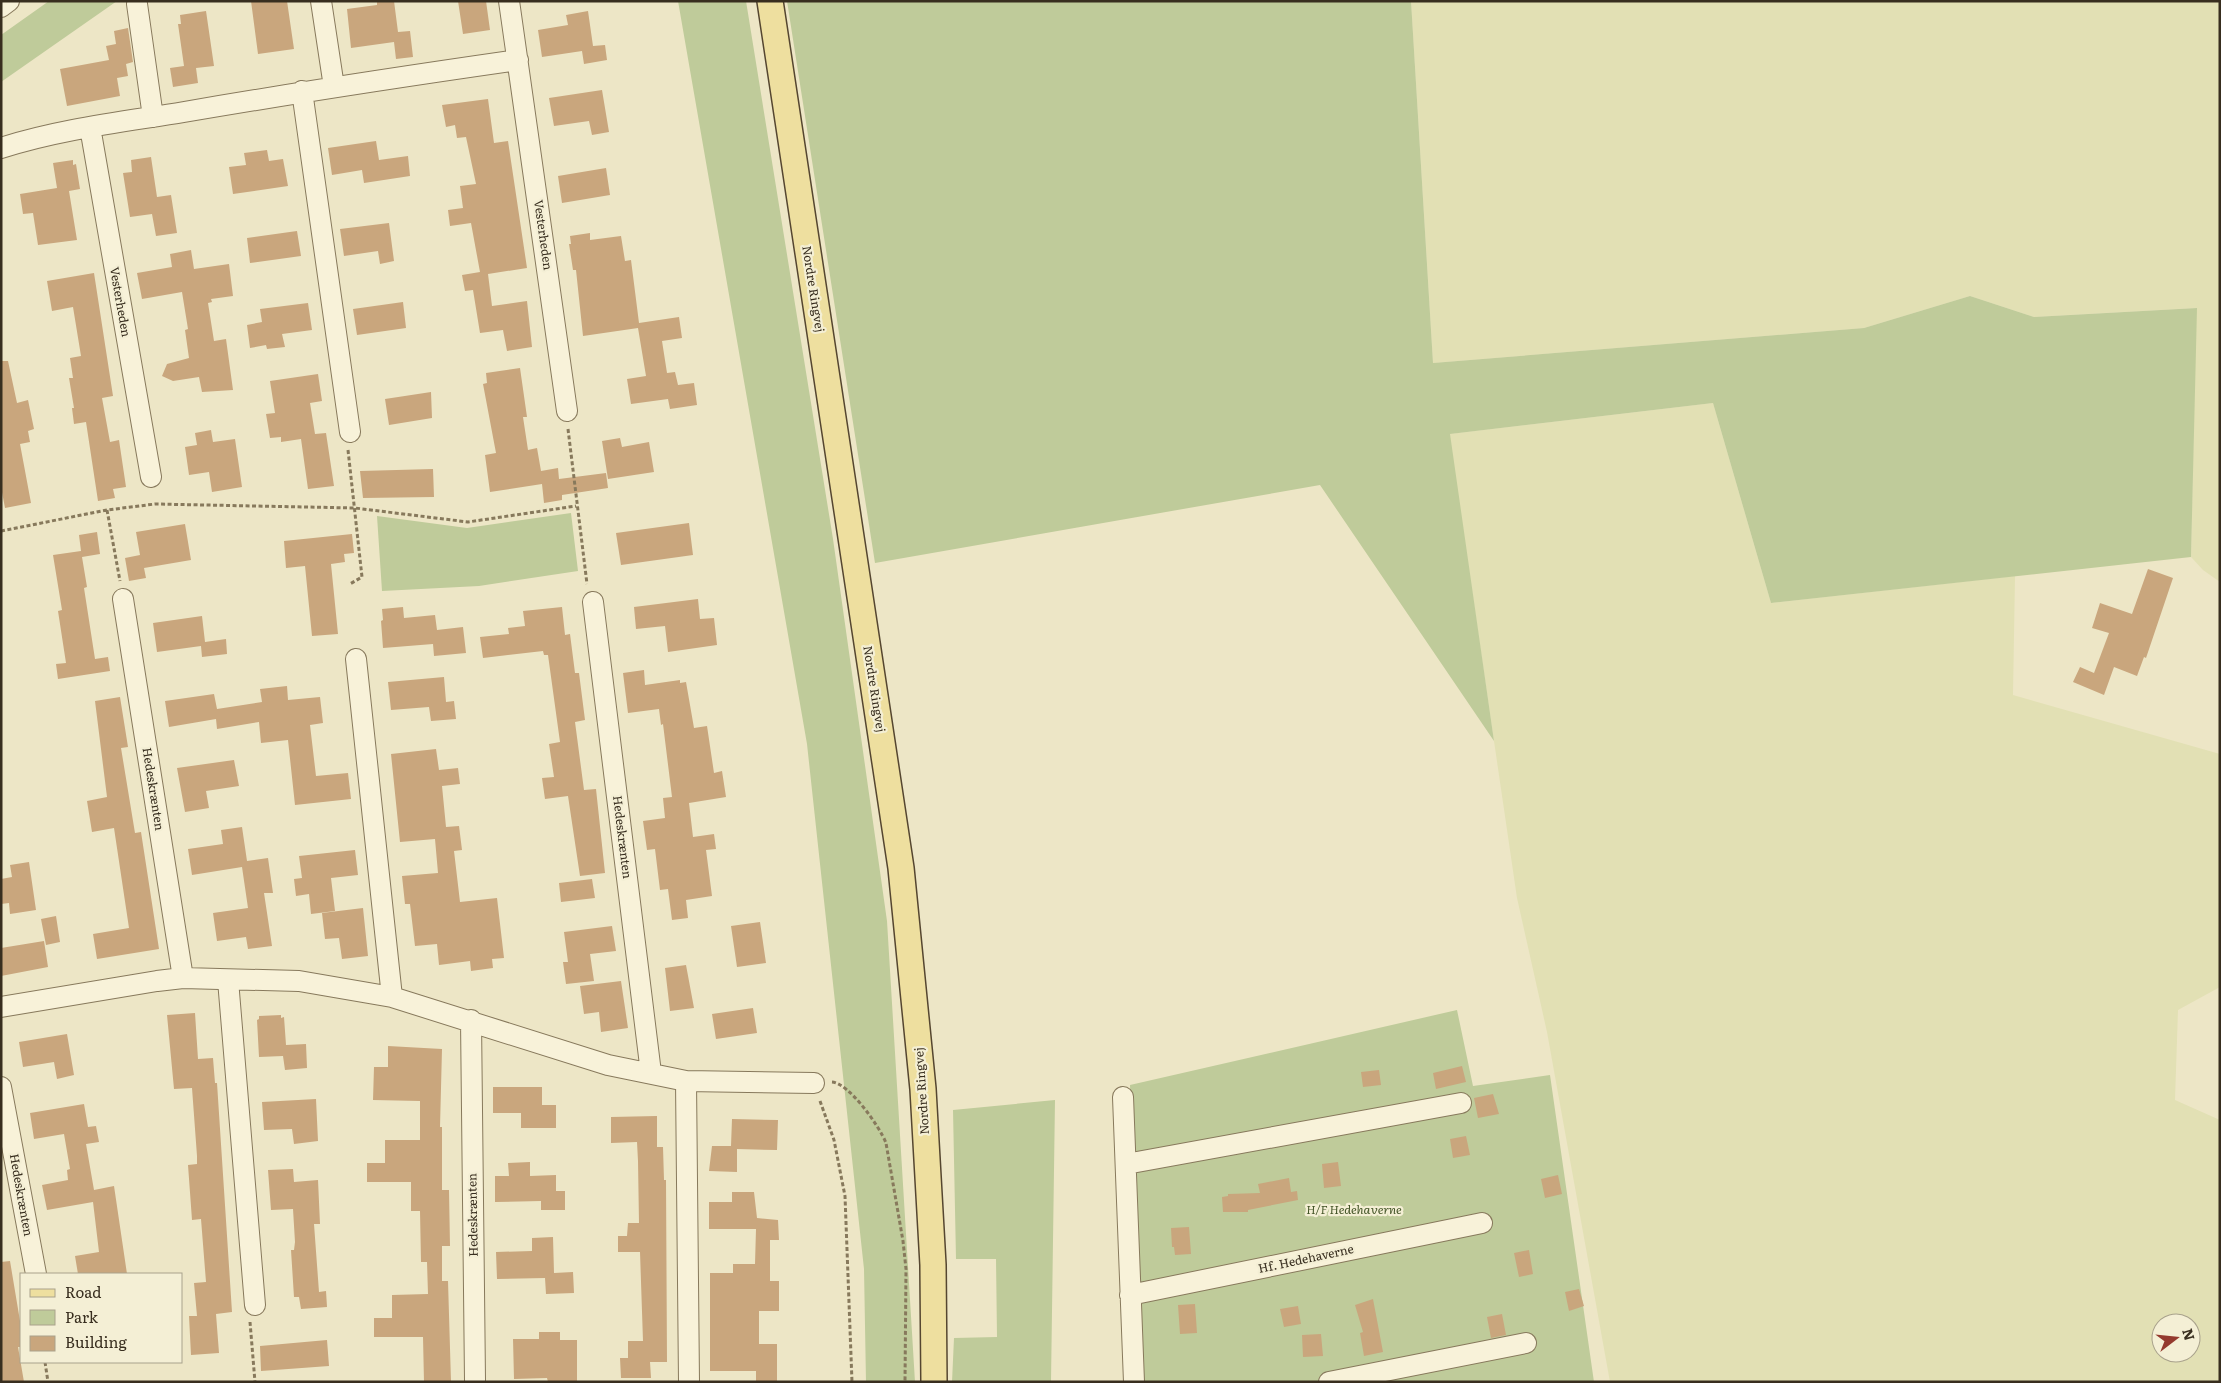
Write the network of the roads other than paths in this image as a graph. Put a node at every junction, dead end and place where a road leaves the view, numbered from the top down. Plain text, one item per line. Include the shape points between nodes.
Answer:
1 (9, 1) edge
2 (321, 1) edge
3 (509, 1) edge
4 (770, 1) edge
5 (137, 4) dead end
6 (1, 7) edge
7 (518, 60) junction
8 (334, 86) junction
9 (302, 92) junction
10 (153, 117) junction
11 (90, 126) junction
12 (1, 148) edge
13 (568, 411) road end
14 (350, 432) road end
15 (151, 477) dead end
16 (123, 599) road end
17 (593, 602) road end
18 (356, 660) dead end
19 (184, 978) junction
20 (228, 980) junction
21 (392, 997) junction
22 (1, 1007) edge
23 (471, 1020) junction
24 (651, 1073) junction
25 (686, 1081) junction
26 (814, 1084) road end
27 (1, 1087) edge
28 (1124, 1097) dead end
29 (1461, 1103) dead end
30 (1126, 1164) junction
31 (1482, 1223) dead end
32 (36, 1273) edge
33 (1130, 1295) junction
34 (255, 1305) road end
35 (1526, 1343) dead end
36 (475, 1380) dead end
37 (690, 1382) edge
38 (934, 1382) edge
39 (1134, 1382) edge
40 (1329, 1382) edge

1 - 6 street
2 - 8 street
3 - 7 street, Vesterheden
4 - 38 main road, Nordre Ringvej via 902,868 923,1089 933,1265
5 - 10 street
7 - 8 street
7 - 13 street, Vesterheden
8 - 9 street
9 - 10 street
9 - 14 street
10 - 11 street
11 - 12 street
11 - 15 street, Vesterheden
16 - 19 street, Hedeskrænten
17 - 24 street, Hedeskrænten
18 - 21 street
19 - 20 street
19 - 22 street
20 - 21 street via 300,981
20 - 34 street
21 - 23 street
23 - 24 street via 608,1065
23 - 36 street, Hedeskrænten
24 - 25 street
25 - 26 street
25 - 37 street
27 - 32 street, Hedeskrænten
28 - 30 street
29 - 30 street
30 - 33 street
31 - 33 street, Hf. Hedehaverne
33 - 39 street
35 - 40 street

